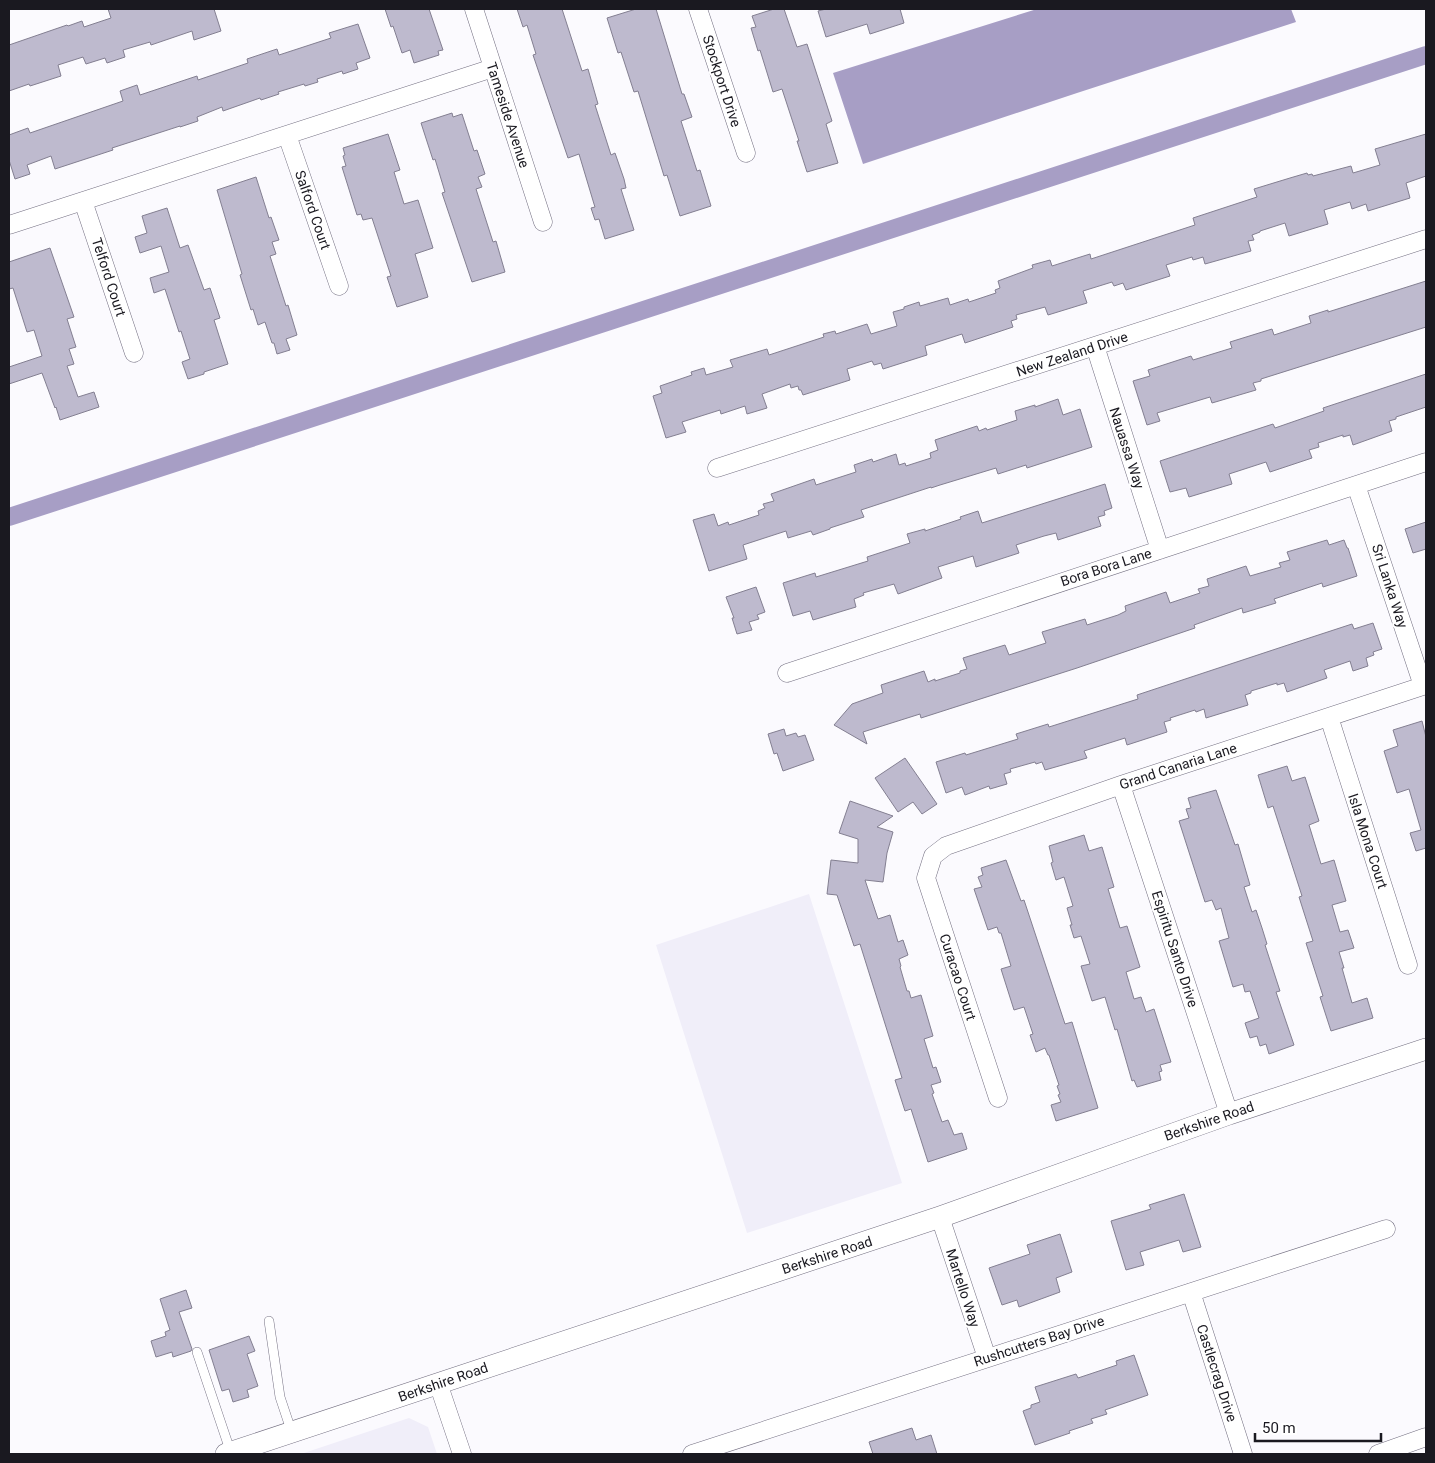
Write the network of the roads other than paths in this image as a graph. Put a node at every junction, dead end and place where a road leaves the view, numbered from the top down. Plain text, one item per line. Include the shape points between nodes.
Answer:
1 (474, 9) edge
2 (698, 9) edge
3 (493, 68) junction
4 (287, 135) junction
5 (746, 153) dead end
6 (84, 201) junction
7 (543, 222) dead end
8 (9, 225) edge
9 (1426, 239) edge
10 (339, 286) dead end
11 (1095, 346) junction
12 (134, 353) dead end
13 (1426, 462) edge
14 (717, 468) dead end
15 (1356, 485) junction
16 (1160, 550) junction
17 (786, 672) dead end
18 (1424, 686) edge
19 (1329, 717) junction
20 (1121, 785) junction
21 (934, 856) joint
22 (1408, 965) dead end
23 (1426, 1049) edge
24 (998, 1098) dead end
25 (1228, 1114) junction
26 (940, 1218) junction
27 (1386, 1228) dead end
28 (1191, 1292) junction
29 (269, 1321) dead end
30 (197, 1352) dead end
31 (987, 1358) junction
32 (438, 1383) junction
33 (292, 1433) junction
34 (1426, 1438) edge
35 (228, 1454) edge
36 (462, 1454) edge
37 (692, 1454) edge
38 (1243, 1454) edge
39 (1378, 1454) edge

1 - 3 street, Tameside Avenue
2 - 5 street, Stockport Drive
3 - 4 street
3 - 7 street, Tameside Avenue
4 - 6 street
4 - 10 street, Salford Court
6 - 8 street
6 - 12 street, Telford Court
9 - 11 street, New Zealand Drive
11 - 14 street, New Zealand Drive
11 - 16 street, Nauassa Way
13 - 15 street, Bora Bora Lane
15 - 16 street, Bora Bora Lane
15 - 18 street, Sri Lanka Way
16 - 17 street, Bora Bora Lane
18 - 19 street, Grand Canaria Lane
19 - 20 street, Grand Canaria Lane
19 - 22 street, Isla Mona Court
20 - 21 street, Grand Canaria Lane via 946,846
20 - 25 street, Espiritu Santo Drive
21 - 24 street, Curacao Court via 926,878
23 - 25 street, Berkshire Road
25 - 26 street, Berkshire Road
26 - 31 street, Martello Way
26 - 32 street, Berkshire Road
27 - 28 street, Rushcutters Bay Drive
28 - 31 street, Rushcutters Bay Drive
28 - 38 street, Castlecrag Drive
29 - 33 lane via 280,1397
30 - 35 lane
31 - 37 street, Rushcutters Bay Drive
32 - 33 street, Berkshire Road
32 - 36 street
33 - 35 street, Berkshire Road
34 - 39 street

